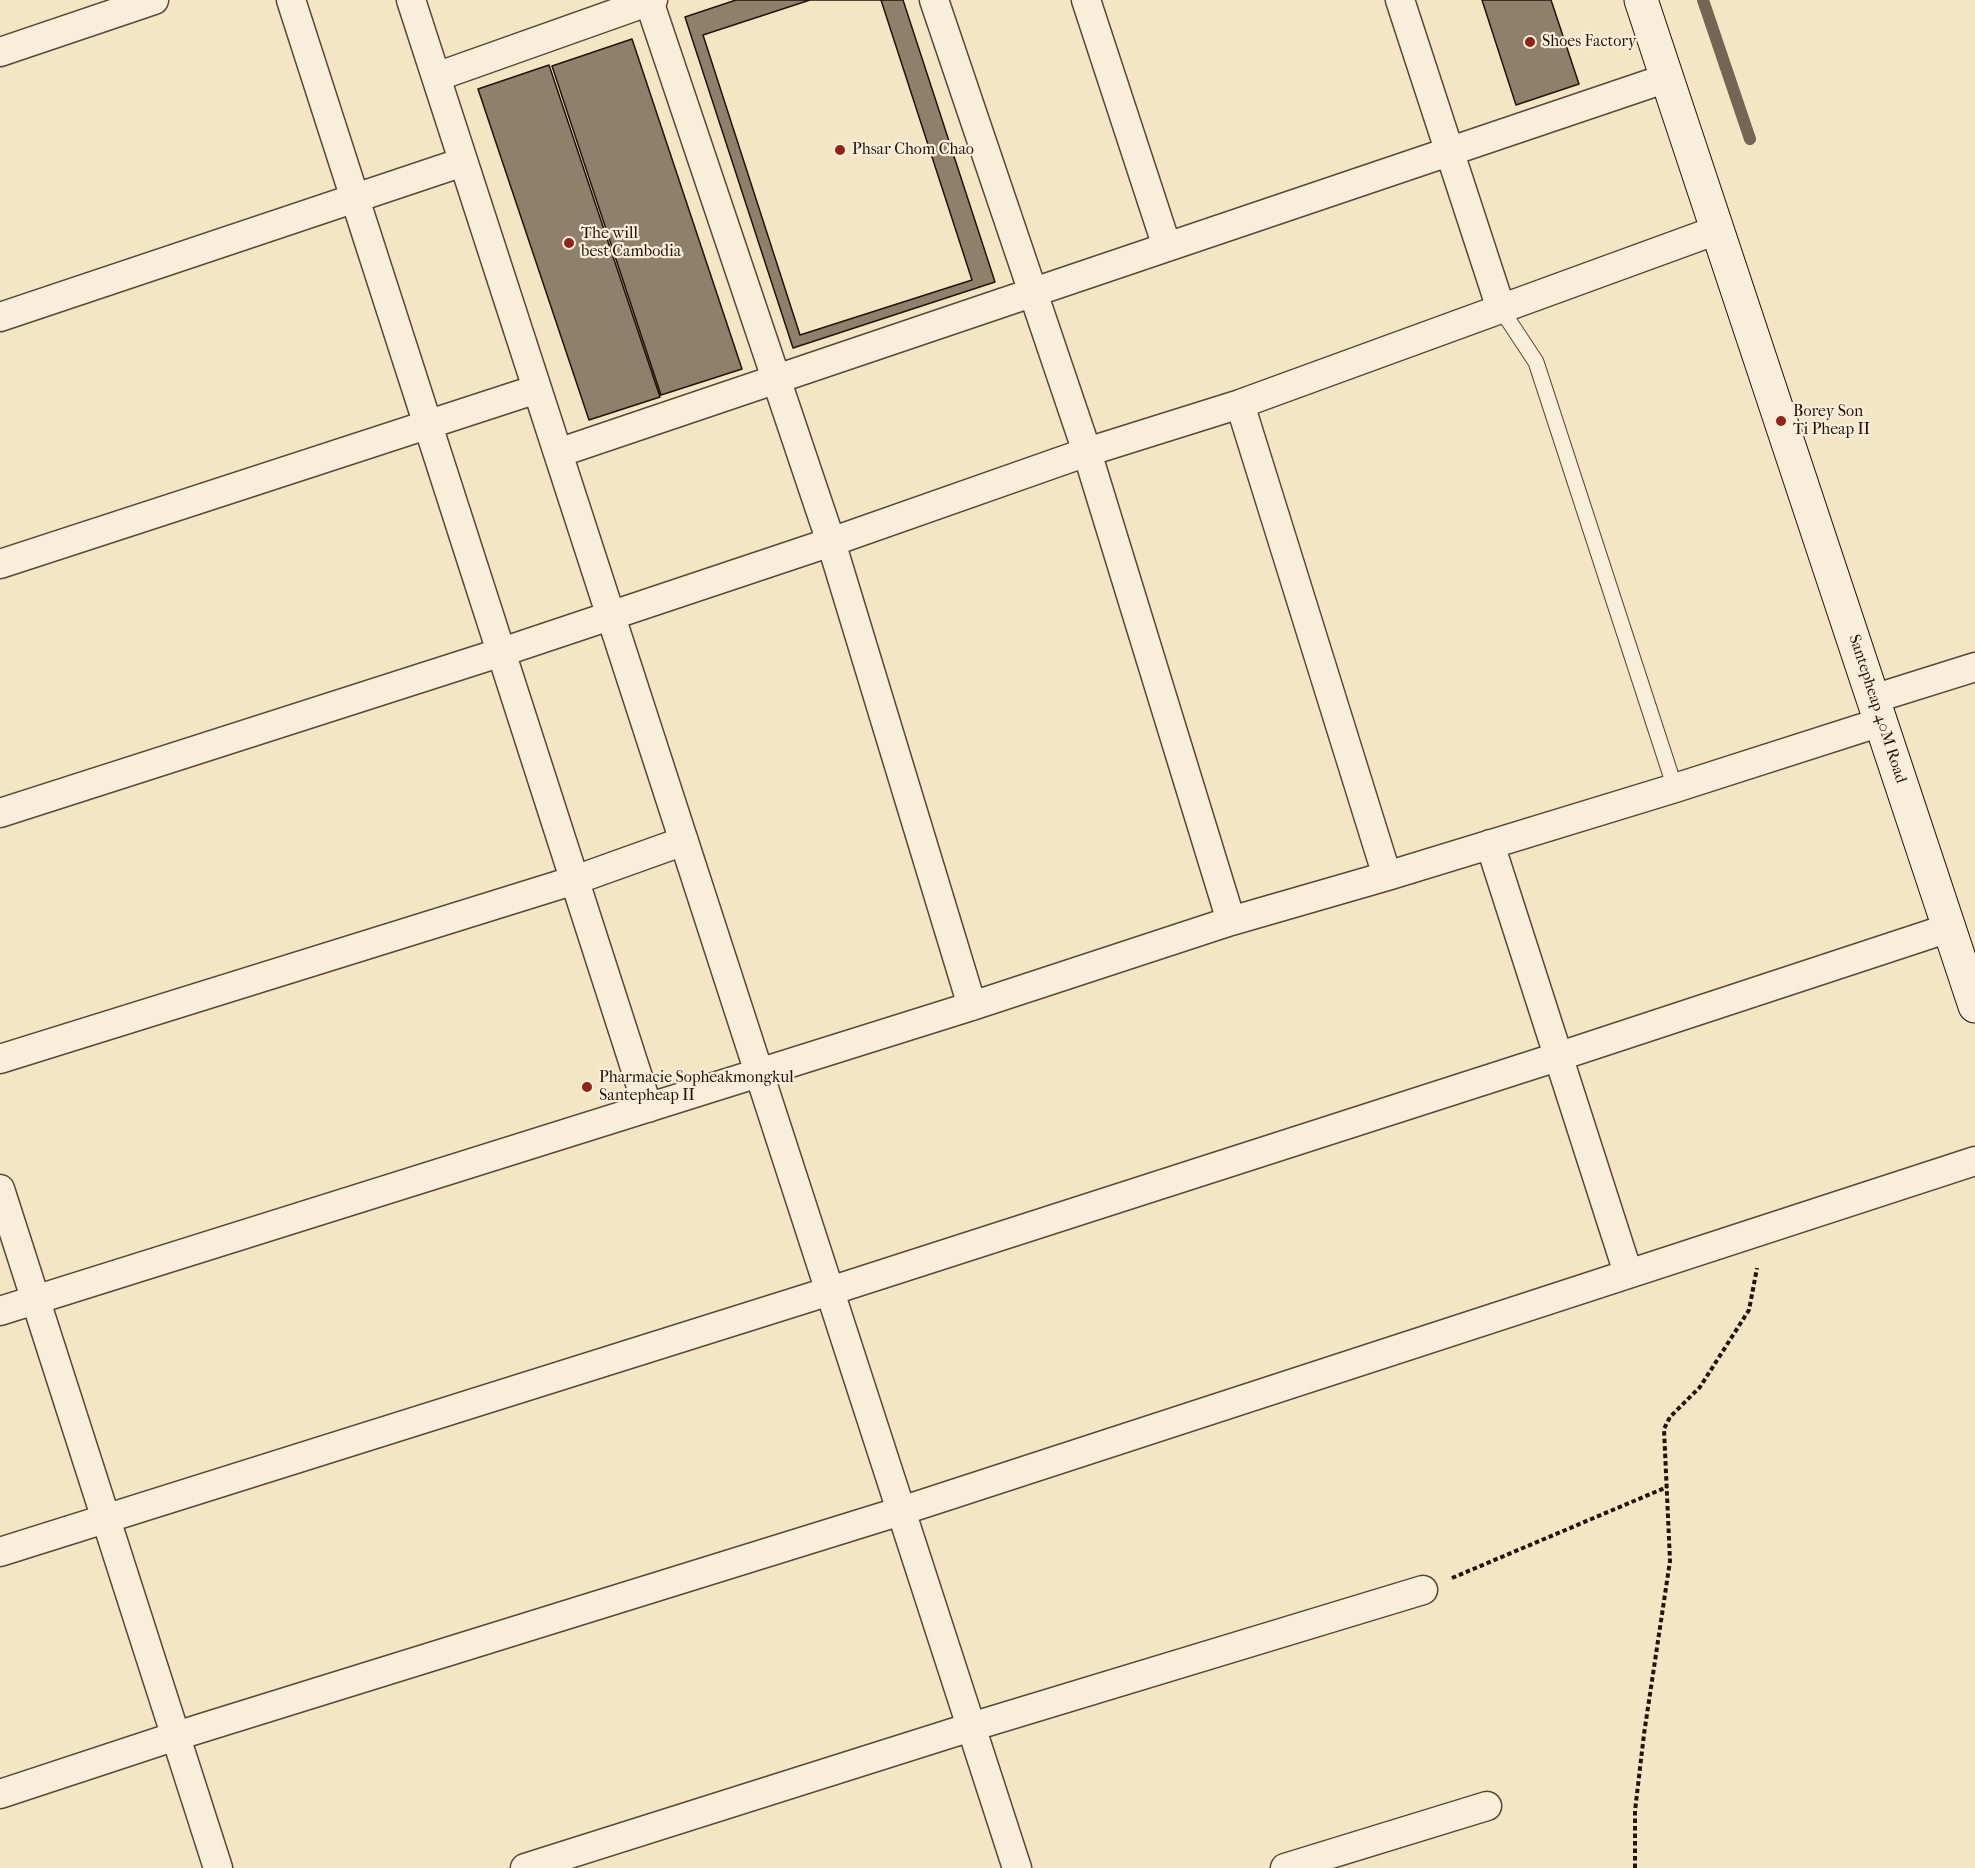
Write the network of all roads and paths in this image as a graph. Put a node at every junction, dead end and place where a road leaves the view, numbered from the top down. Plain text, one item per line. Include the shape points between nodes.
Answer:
1 (154, 0) edge
2 (291, 0) edge
3 (411, 0) edge
4 (934, 0) edge
5 (1086, 0) edge
6 (1400, 0) edge
7 (1641, 0) edge
8 (650, 1) edge
9 (0, 52) edge
10 (436, 77) junction
11 (1667, 78) junction
12 (1449, 152) junction
13 (463, 162) junction
14 (355, 198) junction
15 (1717, 230) junction
16 (1167, 247) junction
17 (1033, 293) junction
18 (1501, 309) junction
19 (0, 317) edge
20 (777, 379) junction
21 (537, 389) junction
22 (1240, 404) junction
23 (428, 424) junction
24 (1087, 452) junction
25 (558, 453) junction
26 (831, 542) junction
27 (0, 564) edge
28 (611, 616) junction
29 (502, 652) junction
30 (1975, 667) edge
31 (1877, 711) junction
32 (1675, 788) junction
33 (0, 813) edge
34 (684, 841) junction
35 (1490, 844) junction
36 (1387, 876) junction
37 (575, 880) junction
38 (1231, 921) junction
39 (1949, 928) junction
40 (972, 1006) junction
41 (1975, 1006) edge
42 (1557, 1057) junction
43 (0, 1059) edge
44 (758, 1071) junction
45 (648, 1108) junction
46 (1975, 1161) edge
47 (0, 1189) edge
48 (1764, 1229) junction
49 (1628, 1273) junction
50 (830, 1291) junction
51 (35, 1299) junction
52 (0, 1311) edge
53 (1666, 1487) junction
54 (901, 1511) junction
55 (105, 1518) junction
56 (0, 1552) edge
57 (1423, 1590) joint
58 (971, 1727) junction
59 (176, 1736) junction
60 (0, 1794) edge
61 (1487, 1806) dead end
62 (218, 1868) edge
63 (525, 1868) edge
64 (1017, 1868) edge
65 (1285, 1868) edge
66 (1635, 1868) edge

1 - 9 street
2 - 14 street
3 - 10 street
4 - 17 street
5 - 16 street
6 - 12 street
7 - 11 main road, Santepheap 40M Road
8 - 10 street
8 - 20 street
10 - 13 street
11 - 12 street
11 - 15 main road, Santepheap 40M Road
12 - 16 street
12 - 18 street
13 - 14 street
13 - 21 street
14 - 19 street
14 - 23 street
15 - 18 street
15 - 31 main road, Santepheap 40M Road
16 - 17 street
17 - 20 street
17 - 24 street
18 - 22 street
18 - 32 lane via 1536,362
20 - 25 street
20 - 26 street
21 - 23 street
21 - 25 street
22 - 24 street
22 - 36 street
23 - 27 street
23 - 29 street
24 - 26 street
24 - 38 street
25 - 28 street
26 - 28 street
26 - 40 street
28 - 29 street
28 - 34 street
29 - 33 street
29 - 37 street
30 - 31 street
31 - 32 street
31 - 39 main road, Santepheap 40M Road
32 - 35 street
34 - 37 street
34 - 44 street
35 - 36 street
35 - 42 street
36 - 38 street
37 - 43 street
37 - 45 street
38 - 40 street
39 - 41 main road, Santepheap 40M Road
39 - 42 street
40 - 44 street
42 - 49 street
42 - 50 street
44 - 45 street
44 - 50 street
45 - 51 street
46 - 48 street
47 - 51 street
48 - 49 street
48 - 53 path via 1749,1310 1700,1387 1670,1417 1664,1429
49 - 54 street
50 - 54 street
50 - 55 street
51 - 52 street
51 - 55 street
53 - 57 path
53 - 66 path via 1670,1561 1640,1767
54 - 58 street
54 - 59 street
55 - 56 street
55 - 59 street
57 - 58 street
58 - 63 street
58 - 64 street
59 - 60 street
59 - 62 street
61 - 65 street

